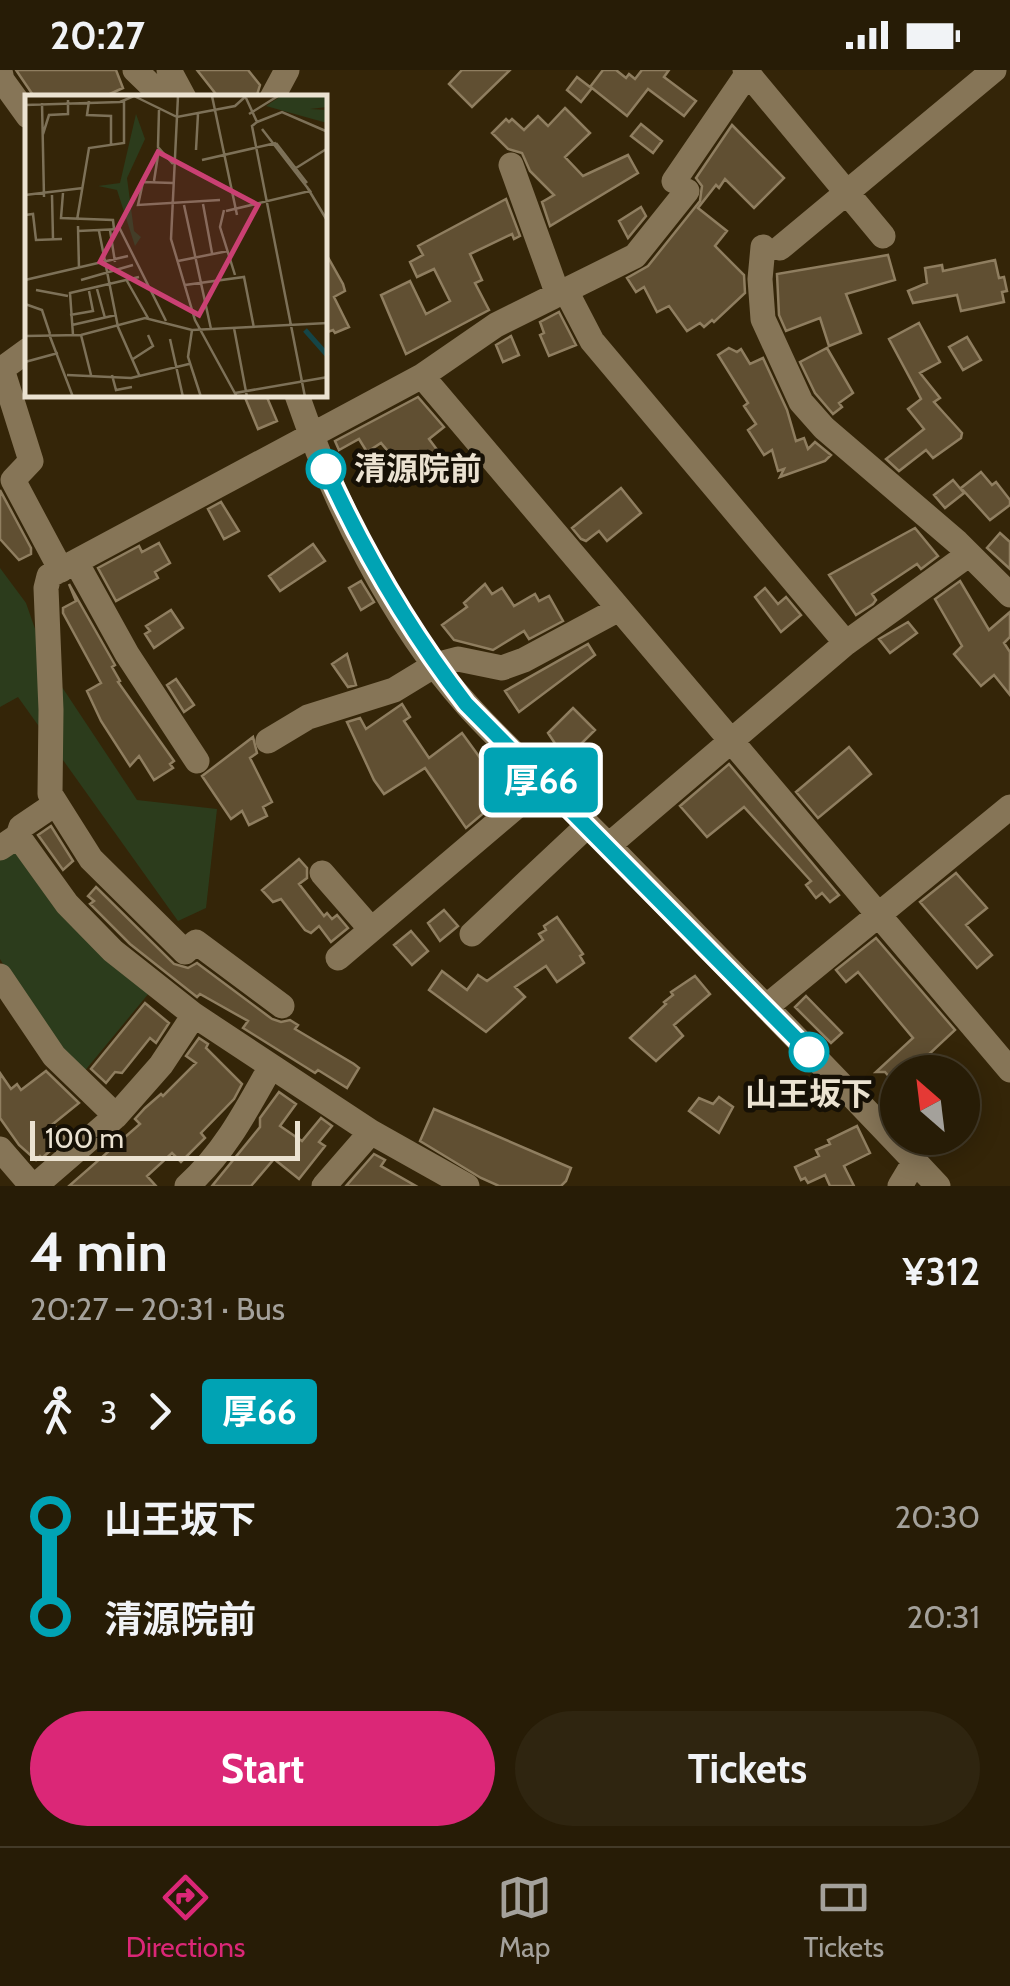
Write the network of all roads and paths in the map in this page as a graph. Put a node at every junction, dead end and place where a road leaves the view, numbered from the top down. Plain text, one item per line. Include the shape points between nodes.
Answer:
1 (135, 70) edge
2 (169, 70) edge
3 (287, 70) edge
4 (994, 70) edge
5 (0, 71) edge
6 (747, 72) edge
7 (161, 95) edge
8 (182, 95) edge
9 (274, 95) edge
10 (25, 112) edge
11 (511, 166) dead end
12 (847, 192) junction
13 (883, 236) dead end
14 (562, 293) junction
15 (25, 352) edge
16 (422, 376) junction
17 (297, 398) edge
18 (310, 434) junction
19 (968, 555) junction
20 (68, 566) junction
21 (1010, 595) edge
22 (619, 609) junction
23 (846, 644) junction
24 (435, 664) junction
25 (268, 741) dead end
26 (730, 741) junction
27 (197, 761) dead end
28 (544, 783) junction
29 (56, 804) junction
30 (1010, 807) edge
31 (587, 826) junction
32 (9, 842) edge
33 (608, 845) junction
34 (324, 883) dead end
35 (878, 916) junction
36 (370, 928) junction
37 (472, 934) dead end
38 (338, 958) dead end
39 (0, 976) edge
40 (282, 1006) dead end
41 (766, 1007) junction
42 (194, 1015) junction
43 (270, 1068) junction
44 (1010, 1070) edge
45 (116, 1116) junction
46 (372, 1132) junction
47 (0, 1149) edge
48 (915, 1161) junction
49 (33, 1186) edge
50 (187, 1186) edge
51 (324, 1186) edge
52 (467, 1186) edge
53 (900, 1186) edge
54 (938, 1186) edge

1 - 7 street
2 - 8 street
3 - 9 street
4 - 12 street
5 - 10 street
6 - 12 street
6 - 14 street via 635,256
11 - 14 street
12 - 13 street
12 - 19 street via 772,248 760,279 763,319 802,402 824,428
14 - 16 street via 496,326
14 - 23 street via 592,340
15 - 20 street via 2,369 31,461 13,480
16 - 18 street
16 - 22 street
17 - 18 street
18 - 20 street
18 - 24 street via 390,596
19 - 21 street
19 - 23 street
20 - 27 street
20 - 29 street via 49,576 46,588 50,794
22 - 24 street via 502,668 458,659
22 - 26 street
23 - 26 street
24 - 25 street via 394,690 308,717
24 - 28 street
26 - 33 street
26 - 35 street
28 - 31 street
28 - 36 street
29 - 32 street
29 - 40 street via 91,859 185,952 196,942
30 - 35 street
31 - 33 street
31 - 37 street
32 - 42 street via 113,952
33 - 41 street
34 - 36 street
35 - 41 street
35 - 44 street
36 - 38 street
39 - 45 street via 54,1056
41 - 48 street
42 - 43 street
42 - 45 street via 162,1065
43 - 46 street
43 - 50 street via 242,1119
45 - 49 street
46 - 51 street
46 - 52 street
47 - 49 street
48 - 53 street
48 - 54 street

